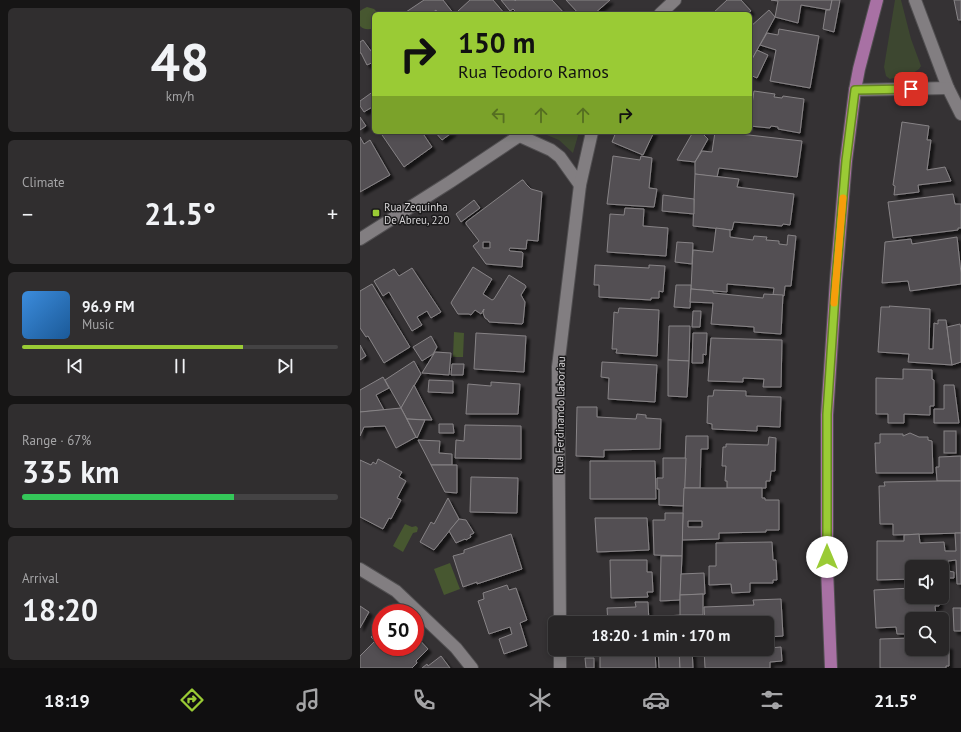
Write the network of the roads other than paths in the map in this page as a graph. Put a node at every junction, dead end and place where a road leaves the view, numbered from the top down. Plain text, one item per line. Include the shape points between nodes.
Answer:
1 (675, 0) edge
2 (877, 0) edge
3 (915, 0) edge
4 (662, 12) edge
5 (948, 88) junction
6 (855, 90) junction
7 (961, 114) edge
8 (522, 134) edge
9 (592, 134) edge
10 (580, 185) junction
11 (360, 239) edge
12 (360, 569) edge
13 (560, 616) edge
14 (560, 656) edge
15 (472, 668) edge
16 (560, 668) edge
17 (831, 668) edge

1 - 4 street
2 - 6 main road
3 - 5 street
5 - 6 street
5 - 7 street
6 - 17 main road via 846,161 827,414 827,569
8 - 10 street via 560,157
8 - 11 street
9 - 10 street, Rua Ferdinando Laboriau
10 - 13 street, Rua Ferdinando Laboriau via 558,367
12 - 15 street via 396,591 456,648
14 - 16 street

